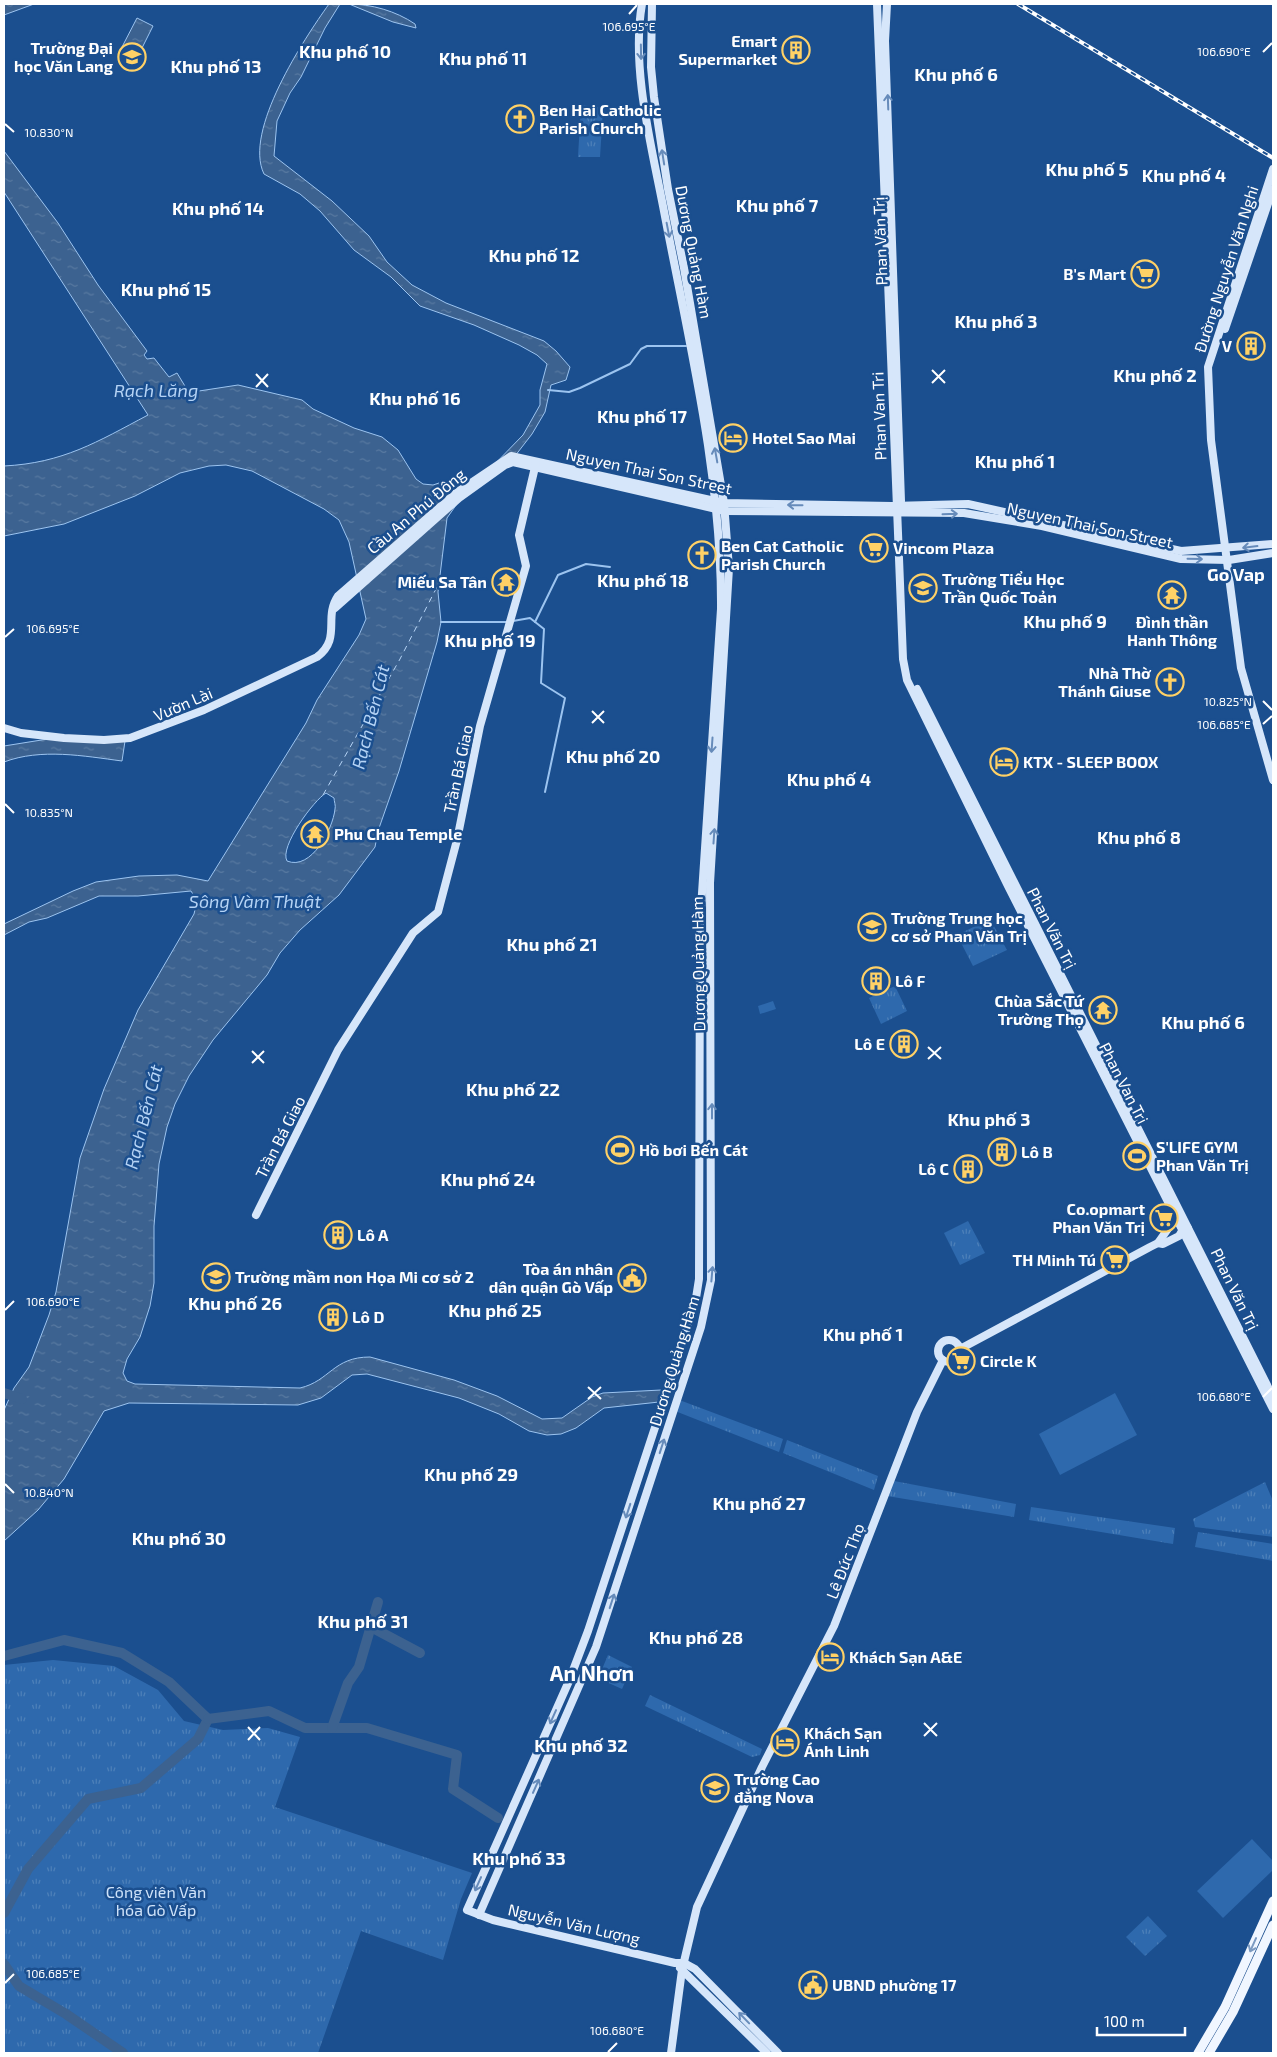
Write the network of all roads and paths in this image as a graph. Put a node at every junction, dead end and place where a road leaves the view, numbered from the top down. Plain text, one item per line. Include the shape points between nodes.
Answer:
1 (642, 4) edge
2 (652, 4) edge
3 (877, 4) edge
4 (887, 4) edge
5 (876, 24) junction
6 (886, 24) junction
7 (887, 150) junction
8 (1272, 171) edge
9 (664, 189) junction
10 (1273, 189) edge
11 (1247, 259) junction
12 (895, 387) junction
13 (516, 459) joint
14 (535, 464) junction
15 (716, 505) junction
16 (724, 507) junction
17 (899, 510) junction
18 (1079, 532) junction
19 (1273, 544) edge
20 (1227, 549) junction
21 (1273, 553) edge
22 (1229, 560) junction
23 (338, 599) joint
24 (4, 728) edge
25 (934, 729) junction
26 (1273, 780) edge
27 (707, 876) junction
28 (1018, 903) joint
29 (1174, 1211) junction
30 (256, 1215) dead end
31 (1185, 1229) junction
32 (1164, 1236) junction
33 (1158, 1243) junction
34 (696, 1298) junction
35 (708, 1300) junction
36 (960, 1349) junction
37 (942, 1360) junction
38 (1273, 1397) edge
39 (1273, 1409) edge
40 (1273, 1901) edge
41 (467, 1910) joint
42 (479, 1915) junction
43 (1273, 1926) edge
44 (680, 1966) junction
45 (1229, 1998) junction
46 (1236, 2006) junction
47 (672, 2053) edge
48 (767, 2053) edge
49 (778, 2053) edge
50 (1198, 2053) edge
51 (1209, 2053) edge

1 -> 9 street, Dương Quảng Hàm via 642,83
9 -> 2 street, Dương Quảng Hàm via 651,67
3 - 5 street
4 - 6 street
5 - 6 street
5 - 7 street
7 -> 6 street
7 - 12 street, Phan Van Tri
8 - 11 street, Đường Nguyễn Văn Nghi
9 -> 15 street, Dương Quảng Hàm
16 -> 9 street, Dương Quảng Hàm via 686,278
10 - 11 street, Đường Nguyễn Văn Nghi
11 - 20 street, Đường Nguyễn Văn Nghi via 1208,367 1211,440
12 - 17 street, Phan Van Tri
12 - 17 street via 901,478
13 - 14 street, Nguyen Thai Son Street
13 - 23 street, Cầu An Phú Đông via 459,498
14 - 15 street, Nguyen Thai Son Street
14 - 30 street, Trần Bá Giao via 520,535 526,566 480,726 458,840 438,912 413,933 338,1050
15 - 16 street, Nguyen Thai Son Street
15 -> 27 street, Dương Quảng Hàm via 722,564 721,609
16 - 17 street, Nguyen Thai Son Street
27 -> 16 street, Dương Quảng Hàm via 728,610 729,568
17 - 18 street, Nguyen Thai Son Street via 964,513
17 - 25 street via 903,659 907,680
18 - 20 street, Nguyen Thai Son Street via 1181,551
18 -> 22 street, Nguyen Thai Son Street via 1181,559
19 -> 20 street, Nguyen Thai Son Street
20 - 22 street, Đường Nguyễn Văn Nghi
21 - 22 street, Nguyen Thai Son Street
22 - 26 street, Đường Nguyễn Văn Nghi via 1241,668
23 - 24 street, Vườn Lài via 332,614 330,641 317,656 147,734 120,740 86,739
25 - 28 street, Phan Văn Trị
25 - 31 street, Phan Văn Trị
27 - 34 street, Dương Quảng Hàm via 699,973 700,1264
35 -> 27 street, Dương Quảng Hàm via 713,1252
28 - 29 street, Phan Van Tri
29 - 31 street, Phan Van Tri
29 - 32 street via 1172,1223
31 - 32 street via 1175,1229
31 - 33 street via 1179,1236
31 - 38 street, Phan Văn Trị
31 - 39 street, Phan Van Tri
32 - 33 street
33 - 36 street
34 - 35 street
34 -> 41 street, Dương Quảng Hàm via 588,1631
42 -> 35 street, Dương Quảng Hàm via 596,1647
36 - 37 street via 955,1360
36 - 37 street, Lê Đức Thọ via 954,1342 945,1342 939,1350
37 - 44 street, Lê Đức Thọ via 917,1412 843,1606 762,1767 697,1907
40 -> 45 main road
41 - 42 street, Nguyễn Văn Lượng
42 - 44 street, Nguyễn Văn Lượng
43 - 46 main road
44 - 47 street
44 - 48 street
49 -> 44 street, Nguyễn Văn Lượng via 695,1969
45 - 46 main road
45 - 50 main road
46 - 51 main road

